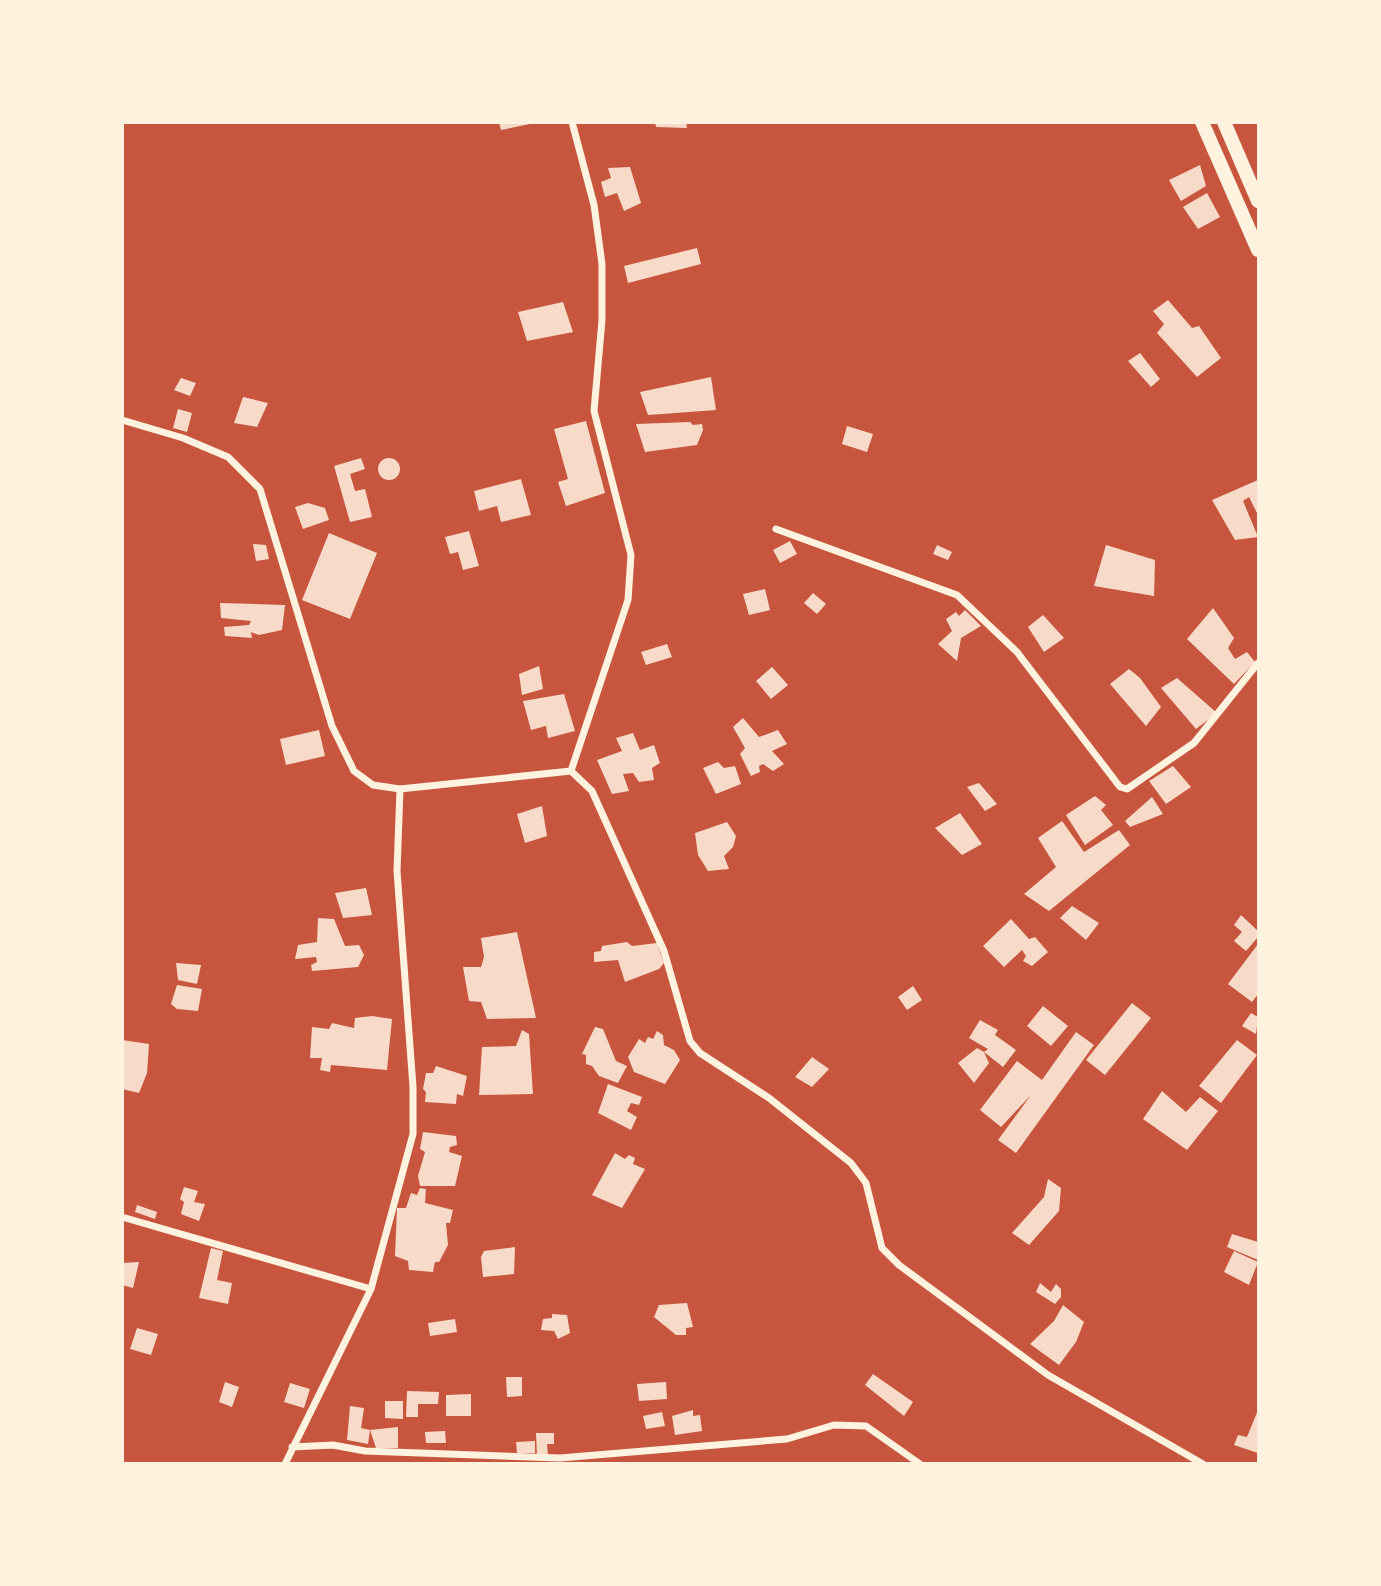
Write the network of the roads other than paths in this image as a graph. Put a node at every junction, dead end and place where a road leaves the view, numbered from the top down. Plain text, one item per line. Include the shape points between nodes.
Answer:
1 (572, 122) edge
2 (1202, 122) edge
3 (1224, 122) edge
4 (1258, 201) edge
5 (1258, 250) edge
6 (122, 420) edge
7 (776, 529) dead end
8 (1258, 663) edge
9 (571, 771) junction
10 (400, 789) junction
11 (122, 1217) edge
12 (371, 1289) junction
13 (292, 1447) junction
14 (475, 1455) junction
15 (285, 1464) edge
16 (475, 1464) edge
17 (920, 1464) edge
18 (1203, 1464) edge

1 - 9 street via 594,205 602,264 594,411 631,555 631,579
2 - 5 main road
3 - 4 main road
6 - 10 street via 228,457 260,489 332,726 354,771 373,785
7 - 8 street via 957,595 1017,652 1120,787 1127,789 1194,743
9 - 10 street
9 - 18 street via 592,791 639,891 664,951 690,1041 700,1053 769,1098 851,1163 866,1183 883,1248 899,1265 1048,1375
10 - 12 street via 397,871 413,1134
11 - 12 street
12 - 13 street
13 - 14 street
13 - 15 street
14 - 16 street
14 - 17 street via 560,1458 651,1452 787,1439 834,1425 866,1426

